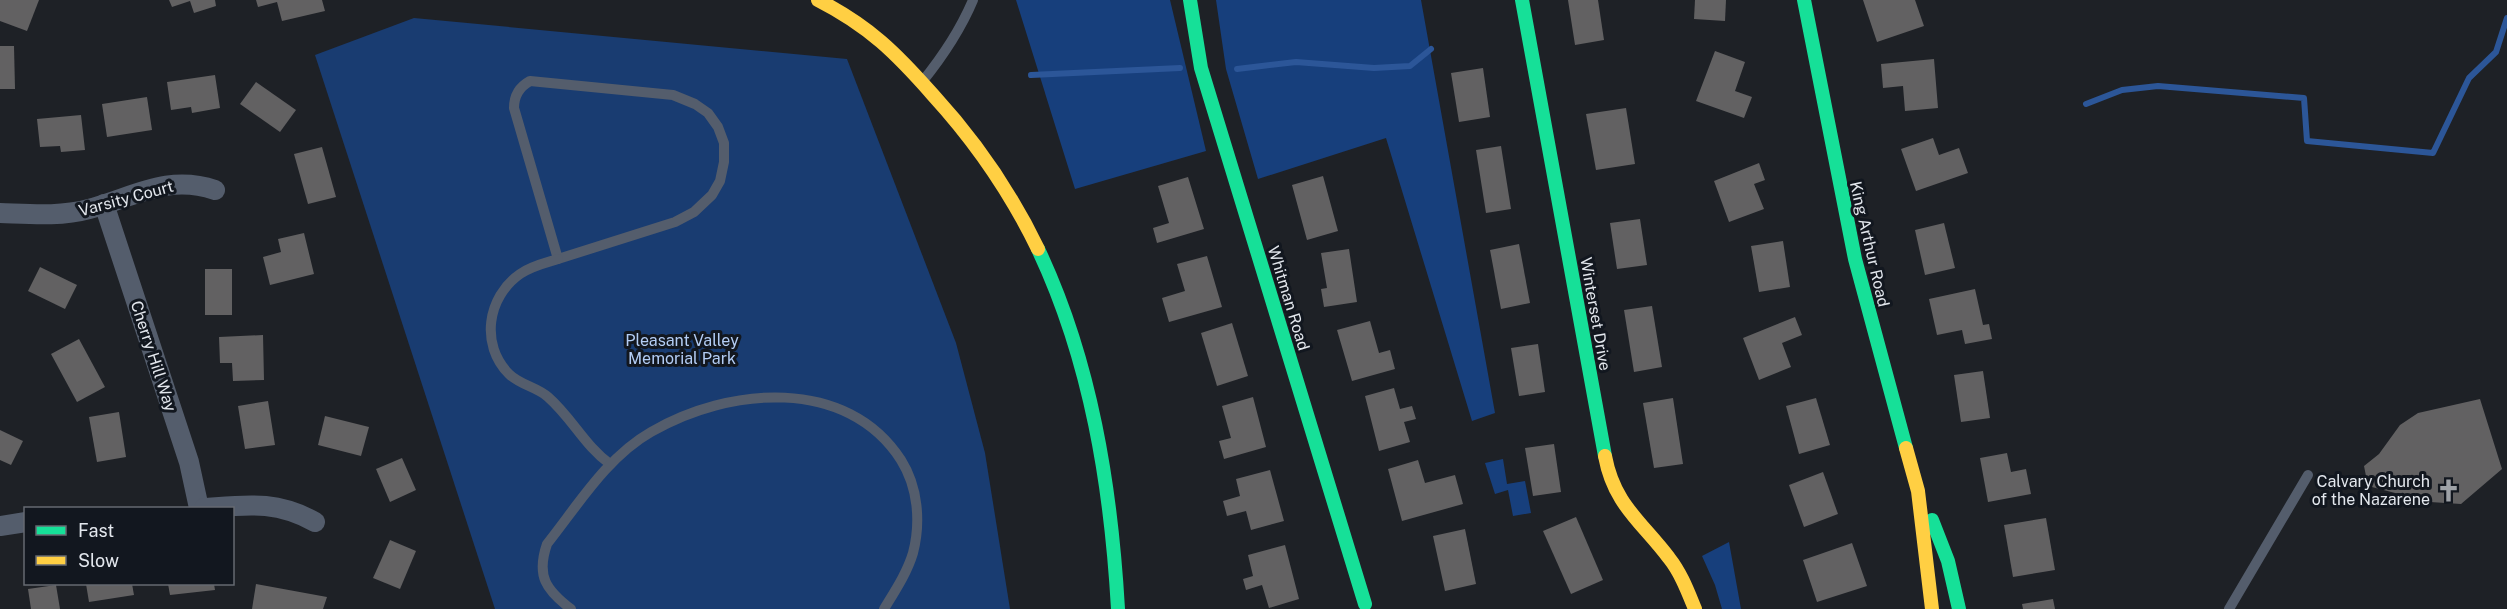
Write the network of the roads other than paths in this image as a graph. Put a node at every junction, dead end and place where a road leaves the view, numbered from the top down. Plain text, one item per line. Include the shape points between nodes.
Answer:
1 (818, 0) edge
2 (973, 0) edge
3 (1190, 0) edge
4 (1522, 0) edge
5 (1804, 0) edge
6 (922, 82) junction
7 (215, 190) dead end
8 (104, 204) junction
9 (0, 213) edge
10 (558, 259) junction
11 (610, 465) junction
12 (2308, 475) dead end
13 (1918, 491) junction
14 (199, 507) edge
15 (218, 507) edge
16 (24, 522) edge
17 (315, 522) dead end
18 (0, 526) edge
19 (1365, 604) dead end
20 (571, 609) edge
21 (884, 609) edge
22 (1118, 609) edge
23 (1695, 609) edge
24 (1932, 609) edge
25 (1959, 609) edge
26 (2229, 609) edge

1 - 6 street via 870,30
2 - 6 lane via 947,51
3 - 19 street, Whitman Road via 1201,68
4 - 23 street, Winterset Drive via 1607,465 1631,515 1670,559
5 - 13 street, King Arthur Road via 1855,259
6 - 22 street via 1000,177 1024,219 1075,343 1102,457
7 - 8 street, Varsity Court via 182,183 162,185
8 - 9 street, Varsity Court via 58,214
8 - 14 street, Cherry Hill Way via 189,462
10 - 10 lane via 675,222 694,212 712,195 720,181 724,143 708,113 695,104 660,92 530,81 522,86 514,99 514,108
10 - 11 lane via 526,270 507,286 491,319 492,345 509,374 548,396 596,454
11 - 20 lane via 547,544 542,558 542,573 548,587
11 - 21 lane via 653,430 722,403 782,398 836,407 859,417 877,430 905,466 918,515 913,554
12 - 26 lane
13 - 24 street, King Arthur Road
13 - 25 street, King Arthur Road via 1940,537
15 - 17 street via 280,507
16 - 18 street

